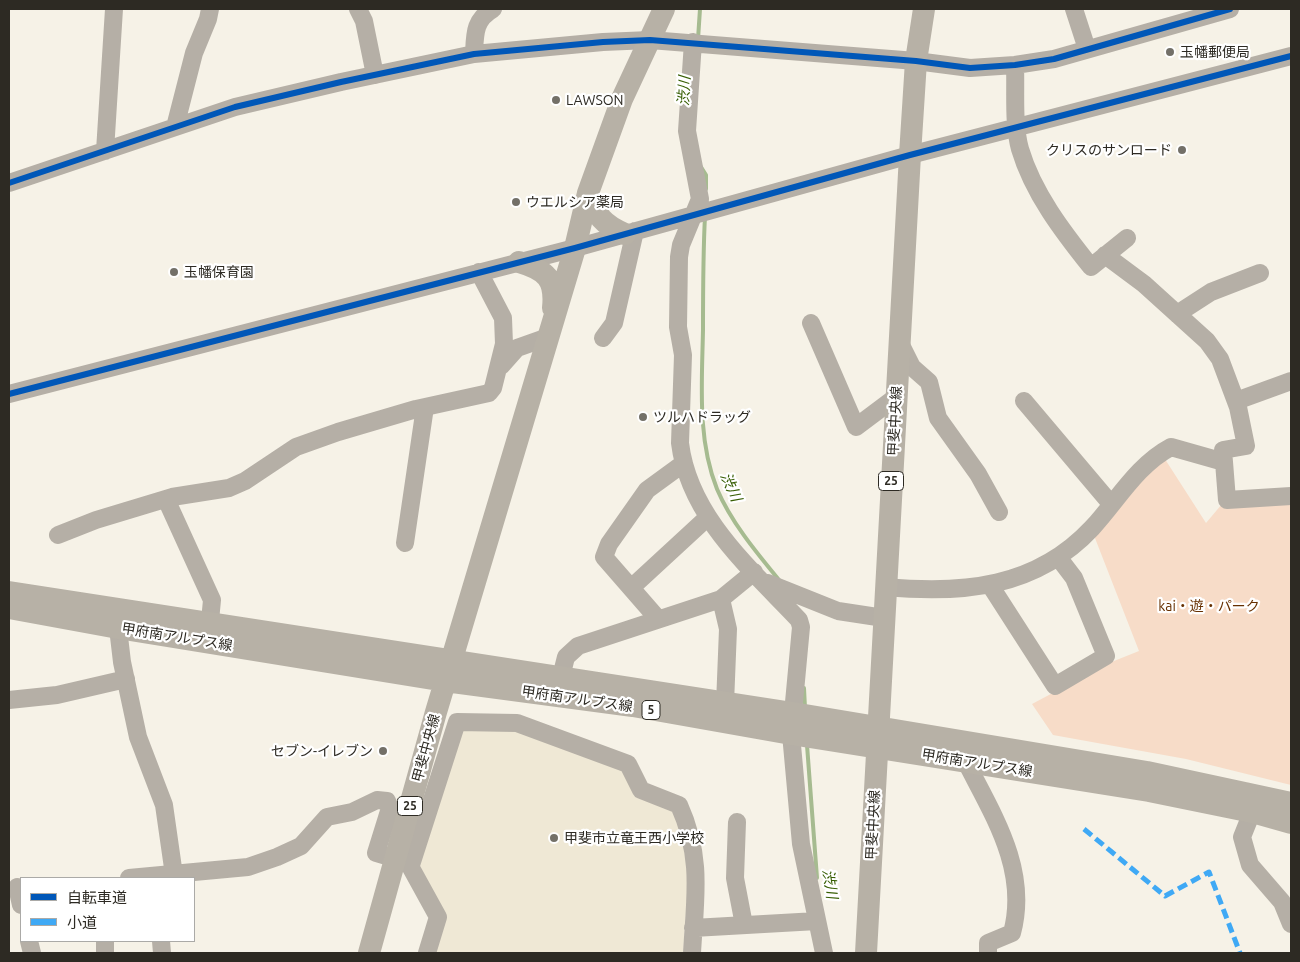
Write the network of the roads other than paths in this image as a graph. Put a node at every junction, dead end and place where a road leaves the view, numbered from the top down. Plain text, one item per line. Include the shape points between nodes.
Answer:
1 (114, 9) edge
2 (210, 9) edge
3 (358, 9) edge
4 (493, 9) edge
5 (664, 9) edge
6 (924, 9) edge
7 (1074, 9) edge
8 (1230, 9) edge
9 (650, 40) junction
10 (693, 42) junction
11 (1087, 49) junction
12 (474, 54) junction
13 (1291, 56) edge
14 (916, 61) junction
15 (1015, 65) junction
16 (375, 75) junction
17 (175, 127) junction
18 (1018, 128) junction
19 (105, 151) junction
20 (910, 156) junction
21 (9, 182) edge
22 (588, 193) junction
23 (695, 214) junction
24 (630, 232) junction
25 (1127, 238) dead end
26 (575, 248) junction
27 (1105, 255) junction
28 (519, 262) junction
29 (479, 272) junction
30 (1260, 273) dead end
31 (1177, 314) junction
32 (811, 323) dead end
33 (550, 330) junction
34 (603, 338) dead end
35 (899, 340) junction
36 (498, 370) junction
37 (1291, 381) edge
38 (9, 394) edge
39 (896, 397) junction
40 (1024, 401) dead end
41 (1236, 401) junction
42 (425, 408) junction
43 (1224, 462) junction
44 (684, 463) junction
45 (1291, 496) edge
46 (166, 499) junction
47 (1110, 504) junction
48 (999, 512) dead end
49 (708, 517) junction
50 (58, 535) dead end
51 (405, 543) dead end
52 (1058, 557) junction
53 (759, 577) junction
54 (990, 584) junction
55 (886, 587) junction
56 (631, 588) junction
57 (9, 592) edge
58 (721, 599) junction
59 (9, 608) edge
60 (884, 618) junction
61 (658, 619) junction
62 (210, 621) junction
63 (118, 628) junction
64 (452, 659) junction
65 (561, 677) junction
66 (126, 679) junction
67 (445, 681) junction
68 (9, 700) edge
69 (725, 704) junction
70 (792, 724) junction
71 (877, 737) junction
72 (966, 762) junction
73 (1291, 803) edge
74 (1252, 812) junction
75 (737, 822) dead end
76 (1291, 822) edge
77 (401, 860) junction
78 (174, 875) junction
79 (151, 877) edge
80 (16, 887) edge
81 (20, 901) edge
82 (817, 921) junction
83 (1291, 924) edge
84 (744, 925) junction
85 (693, 928) junction
86 (369, 953) edge
87 (427, 953) edge
88 (692, 953) edge
89 (824, 953) edge
90 (866, 953) edge
91 (988, 953) edge

1 - 19 street
2 - 17 street via 194,53
3 - 16 street via 364,21
4 - 12 street via 476,24
5 - 9 main road, 25
6 - 14 main road, 甲斐中央線 / 25
7 - 11 street
8 - 11 street
9 - 10 street
9 - 12 street
9 - 22 main road, 25 via 622,99
10 - 14 street
10 - 23 street via 688,131 700,199
11 - 15 street via 1054,59
12 - 16 street
13 - 18 street
14 - 15 street via 970,68
14 - 20 main road, 甲斐中央線 / 25
15 - 18 street
16 - 17 street via 234,107
17 - 19 street
18 - 20 street
18 - 27 street via 1020,149 1059,227 1091,267
19 - 21 street
20 - 23 street
20 - 35 main road, 甲斐中央線 / 25
22 - 24 main road via 595,211 608,226
22 - 26 main road, 25
23 - 24 street
23 - 44 street via 679,257 678,327 683,355 680,443
24 - 26 street
24 - 34 street via 614,323
25 - 27 street
26 - 28 street
26 - 33 main road, 25
27 - 31 street
28 - 29 street
28 - 33 main road via 541,270 555,290
29 - 36 street via 503,318 504,344
29 - 38 street
30 - 31 street via 1211,292
31 - 41 street via 1207,341 1220,358
32 - 39 street via 856,427
33 - 36 street via 517,348
33 - 64 main road, 25
35 - 39 main road, 甲斐中央線 / 25
35 - 48 street via 912,367 928,382 938,418 966,455
36 - 42 street via 489,393
37 - 41 street
39 - 55 main road, 甲斐中央線 / 25
40 - 47 street
41 - 43 street via 1246,446 1222,450
42 - 46 street via 296,447 229,488
42 - 51 street
43 - 45 street via 1227,500
43 - 47 street via 1171,447 1145,467
44 - 49 street
44 - 56 street via 647,490 609,544 604,557
46 - 50 street
46 - 62 street via 212,600
47 - 52 street via 1091,528
49 - 53 street via 714,528
49 - 56 street
52 - 54 street via 1037,571
52 - 54 street via 1074,578 1106,656 1055,686
53 - 58 street
53 - 60 street via 838,610
53 - 70 street via 801,626
54 - 55 street via 956,589
55 - 60 main road, 甲斐中央線 / 25
56 - 61 street
57 - 62 main road, 甲府南アルプス線 / 5
58 - 61 street
58 - 69 street via 728,629
59 - 63 main road, 甲府南アルプス線 / 5
60 - 71 main road, 甲斐中央線 / 25
61 - 65 street via 578,646 566,657
62 - 64 main road, 甲府南アルプス線 / 5
63 - 66 street
63 - 67 main road, 甲府南アルプス線 / 5
64 - 65 main road, 甲府南アルプス線 / 5
64 - 67 main road, 甲斐中央線 / 25
65 - 69 main road, 甲府南アルプス線 / 5
66 - 68 street via 57,695
66 - 78 street via 138,738 164,805
67 - 70 main road, 甲府南アルプス線 / 5
67 - 77 main road, 甲斐中央線 / 25
69 - 70 main road, 甲府南アルプス線 / 5
70 - 71 main road, 甲府南アルプス線 / 5
70 - 82 street via 801,844
71 - 72 main road, 甲府南アルプス線 / 5
71 - 73 main road, 甲府南アルプス線 / 5 via 1147,772
71 - 90 main road, 甲斐中央線 / 25
72 - 74 main road, 甲府南アルプス線 / 5 via 1149,791
72 - 91 street via 1006,840 1014,876 1017,915 1012,933 988,943
74 - 76 main road, 甲府南アルプス線 / 5
74 - 83 street via 1242,837 1250,865 1282,902
75 - 84 street via 735,878
77 - 78 street via 376,852 390,808 387,801 378,800 352,812 327,817 301,846 277,858 248,867
77 - 85 street via 457,722 517,723 628,764 641,790 679,805 695,856 697,875
77 - 86 main road, 甲斐中央線 / 25
77 - 87 street via 438,917
78 - 79 street
80 - 81 street
82 - 84 street
82 - 89 street
84 - 85 street
85 - 88 street

